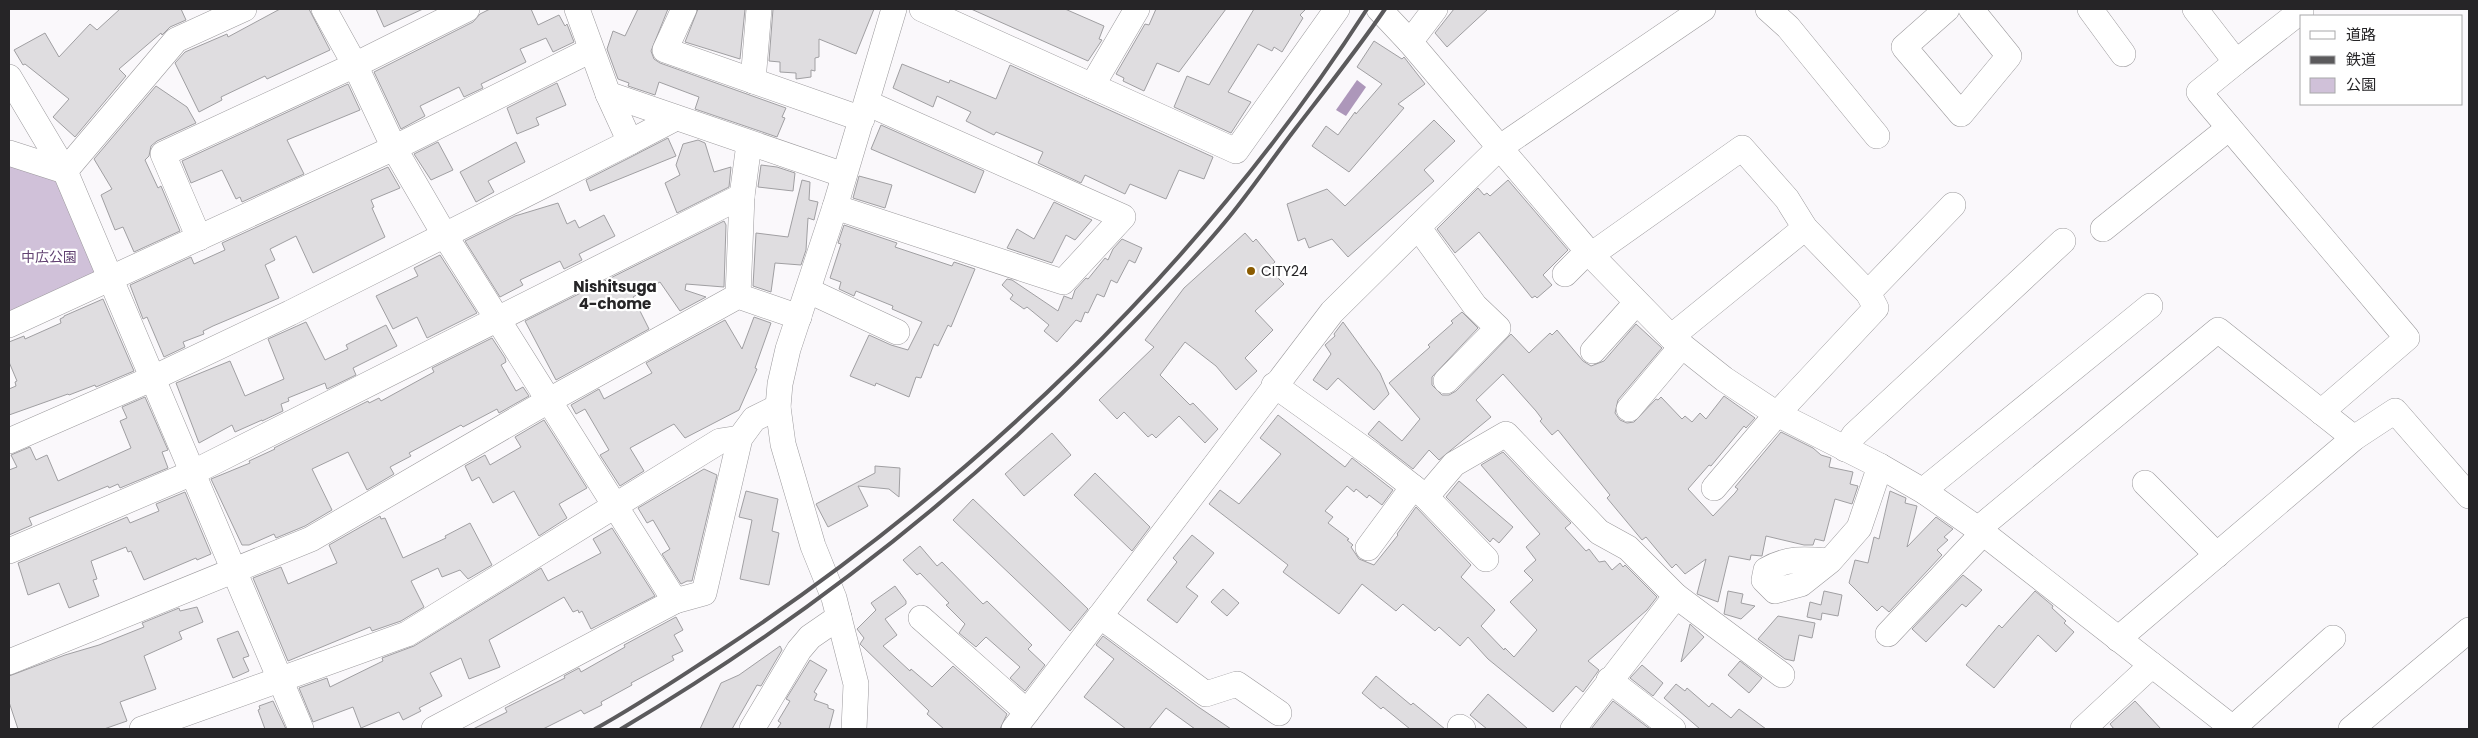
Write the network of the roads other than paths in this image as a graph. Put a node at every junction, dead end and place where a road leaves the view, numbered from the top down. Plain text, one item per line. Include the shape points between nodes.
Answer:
1 (244, 9) edge
2 (324, 9) edge
3 (467, 9) edge
4 (577, 9) edge
5 (684, 9) edge
6 (759, 9) edge
7 (894, 9) edge
8 (922, 9) edge
9 (1137, 9) edge
10 (1337, 9) edge
11 (1379, 9) edge
12 (1435, 9) edge
13 (1703, 9) edge
14 (1768, 9) edge
15 (1946, 9) edge
16 (1971, 9) edge
17 (2090, 9) edge
18 (2195, 9) edge
19 (2299, 9) edge
20 (1410, 42) junction
21 (591, 50) junction
22 (2123, 54) dead end
23 (2236, 62) junction
24 (355, 65) junction
25 (9, 77) edge
26 (753, 81) junction
27 (1092, 86) junction
28 (608, 94) junction
29 (864, 111) junction
30 (676, 118) junction
31 (2229, 128) junction
32 (1877, 136) dead end
33 (630, 142) junction
34 (749, 144) junction
35 (394, 148) junction
36 (1499, 148) junction
37 (9, 152) edge
38 (64, 171) junction
39 (844, 175) junction
40 (742, 196) junction
41 (1953, 205) dead end
42 (835, 207) junction
43 (1418, 227) junction
44 (1805, 228) junction
45 (2104, 229) dead end
46 (444, 234) junction
47 (199, 238) junction
48 (2063, 241) dead end
49 (1590, 253) junction
50 (1565, 274) dead end
51 (109, 279) junction
52 (808, 291) junction
53 (1868, 293) junction
54 (738, 296) junction
55 (1636, 303) junction
56 (2150, 306) dead end
57 (799, 317) junction
58 (498, 320) junction
59 (9, 326) edge
60 (897, 332) dead end
61 (1676, 342) junction
62 (1593, 351) dead end
63 (1457, 378) dead end
64 (152, 379) junction
65 (1274, 385) junction
66 (548, 401) junction
67 (778, 407) junction
68 (1629, 409) dead end
69 (2321, 412) junction
70 (1777, 414) junction
71 (740, 438) junction
72 (2354, 438) junction
73 (9, 441) edge
74 (1845, 449) junction
75 (1880, 466) junction
76 (192, 473) junction
77 (2145, 483) dead end
78 (1714, 488) dead end
79 (1420, 492) junction
80 (1925, 492) junction
81 (2469, 496) edge
82 (616, 506) junction
83 (1981, 531) junction
84 (1368, 548) dead end
85 (9, 551) edge
86 (2217, 555) junction
87 (1486, 559) dead end
88 (1830, 561) dead end
89 (233, 569) junction
90 (1676, 596) junction
91 (675, 601) junction
92 (1100, 616) junction
93 (839, 617) junction
94 (921, 618) dead end
95 (2469, 630) edge
96 (1888, 634) dead end
97 (2333, 638) dead end
98 (2118, 639) junction
99 (9, 662) edge
100 (2152, 665) junction
101 (1782, 675) dead end
102 (280, 679) junction
103 (1610, 680) junction
104 (1280, 713) dead end
105 (1020, 721) edge
106 (142, 729) edge
107 (301, 729) edge
108 (434, 729) edge
109 (752, 729) edge
110 (854, 729) edge
111 (1573, 729) edge
112 (1673, 729) edge
113 (2083, 729) edge
114 (2234, 729) edge
115 (2352, 729) edge

1 - 38 street via 176,40
2 - 24 street
3 - 24 street
4 - 21 street
5 - 26 street via 665,50
6 - 26 street
7 - 29 street
8 - 27 street
9 - 27 street
10 - 27 street via 1236,151
11 - 20 street
12 - 20 street
13 - 36 street
14 - 32 street via 1788,27
15 - 16 street via 1904,48 1961,114 2009,56
17 - 22 street
18 - 23 street
19 - 23 street via 2301,11
20 - 36 street
21 - 28 street
21 - 35 street
23 - 31 street via 2199,92
24 - 35 street
24 - 47 street via 163,154
25 - 38 street
26 - 29 street
28 - 30 street
28 - 33 street
29 - 39 street
29 - 42 street via 1123,217 1063,282
30 - 33 street
30 - 34 street
31 - 45 street
31 - 69 street via 2408,338
33 - 46 street
34 - 39 street
34 - 40 street
35 - 46 street
35 - 47 street
36 - 43 street
36 - 49 street
37 - 38 street
38 - 51 street
39 - 42 street
40 - 54 street
40 - 58 street
41 - 53 street
42 - 52 street
43 - 63 street via 1475,306 1498,328
43 - 65 street via 1332,312
44 - 49 street via 1787,199 1742,148
44 - 53 street
44 - 61 street
46 - 58 street
46 - 64 street
47 - 51 street
48 - 74 street via 1854,435
49 - 50 street
49 - 55 street
51 - 59 street
51 - 64 street
52 - 57 street
52 - 60 street
53 - 70 street via 1876,308
54 - 57 street
54 - 66 street
55 - 61 street
55 - 62 street
56 - 80 street
57 - 67 street via 780,384
58 - 66 street
58 - 76 street
61 - 68 street
61 - 70 street
64 - 73 street
64 - 76 street
65 - 79 street
65 - 92 street
66 - 82 street
66 - 89 street via 311,539
67 - 71 street via 754,418
67 - 93 street via 783,444 813,546
69 - 72 street
69 - 83 street via 2218,330
70 - 74 street
70 - 78 street
71 - 82 street via 720,442
71 - 91 street via 704,593
72 - 81 street via 2396,411
72 - 86 street
74 - 75 street
75 - 80 street
75 - 88 street via 1859,528
76 - 85 street
76 - 89 street
77 - 86 street
79 - 84 street
79 - 87 street
79 - 90 street via 1454,464 1506,434 1599,532 1628,548
80 - 83 street
82 - 91 street
82 - 102 street via 407,634
83 - 96 street
83 - 98 street
86 - 98 street
89 - 99 street
89 - 102 street
90 - 101 street
90 - 103 street
91 - 108 street
92 - 104 street via 1206,694 1237,684
92 - 105 street
93 - 109 street via 810,637 799,650
93 - 110 street via 856,684
94 - 105 street
95 - 115 street
97 - 114 street
98 - 100 street
100 - 113 street
100 - 114 street
102 - 106 street
102 - 107 street
103 - 111 street
103 - 112 street

